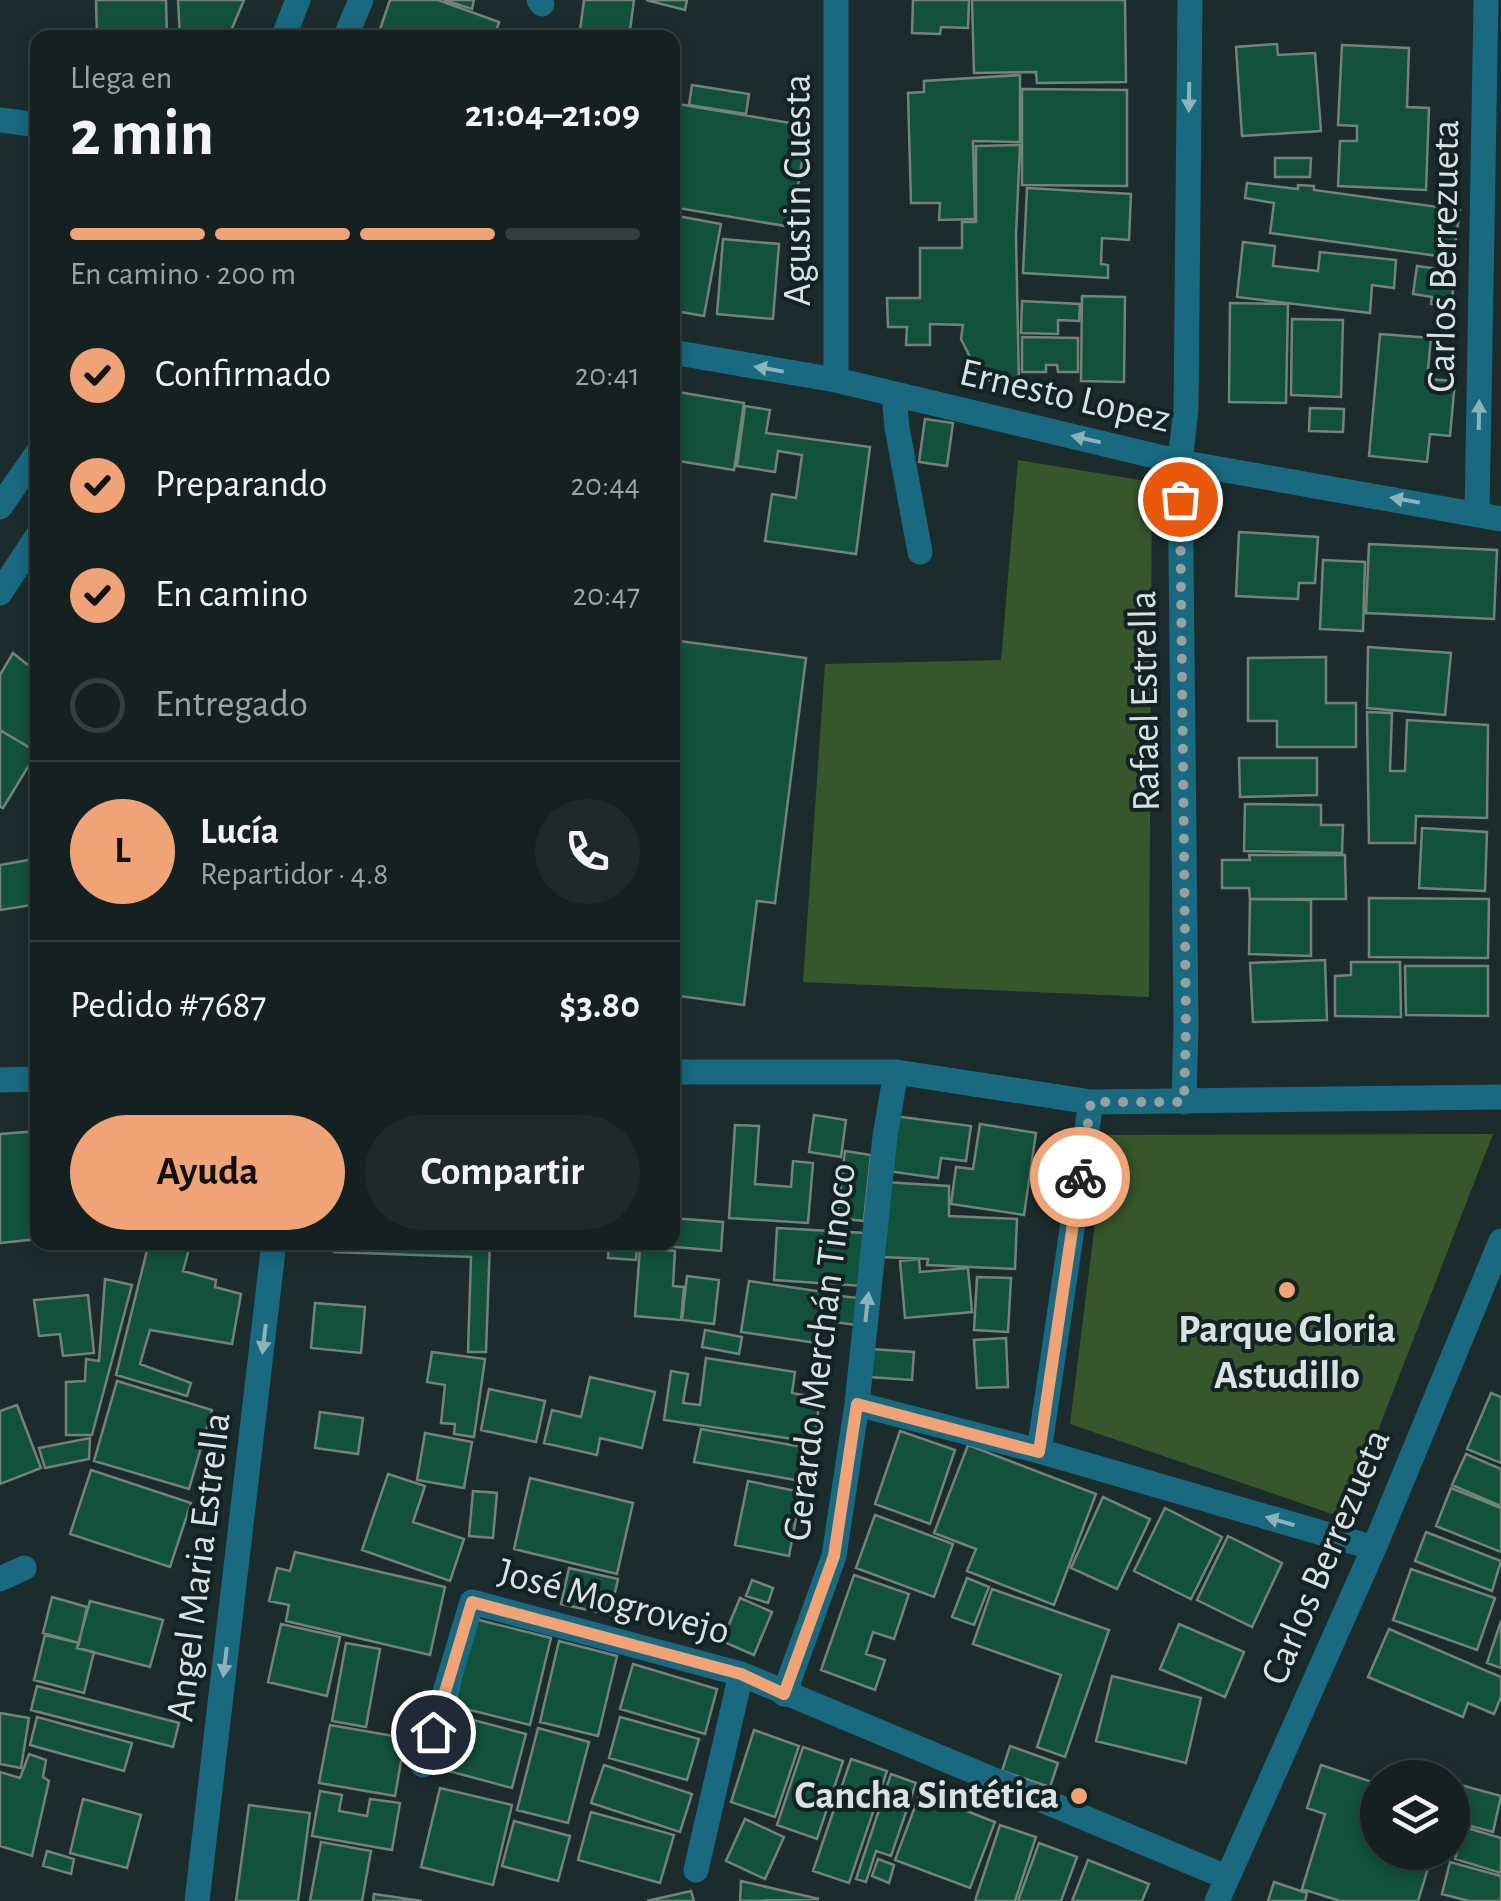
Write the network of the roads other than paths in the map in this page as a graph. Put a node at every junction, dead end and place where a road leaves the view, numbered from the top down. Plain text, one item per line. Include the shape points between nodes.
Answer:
1 (298, 0) edge
2 (361, 0) edge
3 (836, 0) edge
4 (1190, 0) edge
5 (1486, 0) edge
6 (287, 30) edge
7 (348, 30) edge
8 (0, 120) edge
9 (30, 124) edge
10 (680, 353) edge
11 (836, 380) junction
12 (894, 394) junction
13 (1180, 462) junction
14 (28, 483) edge
15 (0, 507) edge
16 (1489, 516) edge
17 (30, 547) edge
18 (920, 552) dead end
19 (0, 592) edge
20 (680, 1072) edge
21 (896, 1072) junction
22 (30, 1079) edge
23 (0, 1080) edge
24 (1501, 1098) edge
25 (1091, 1102) junction
26 (1184, 1102) junction
27 (1501, 1241) edge
28 (273, 1250) edge
29 (857, 1404) junction
30 (1039, 1452) junction
31 (1374, 1548) junction
32 (24, 1568) dead end
33 (0, 1579) edge
34 (741, 1674) junction
35 (784, 1694) junction
36 (423, 1765) dead end
37 (696, 1870) dead end
38 (1221, 1889) edge
39 (197, 1901) edge

1 - 6 street
2 - 7 street
3 - 11 street, Agustin Cuesta
4 -> 13 street, Rafael Estrella
16 -> 5 street, Carlos Berrezueta
8 - 9 street
11 -> 10 street, Ernesto Lopez
11 - 12 street, Ernesto Lopez
13 -> 12 street, Ernesto Lopez
12 - 18 street
16 -> 13 street, Ernesto Lopez
13 - 26 street, Rafael Estrella
14 - 15 street
17 - 19 street
20 - 21 street
21 - 25 street
29 -> 21 street, Gerardo Merchán Tinoco
22 - 23 street
24 - 26 street
25 - 26 street
25 - 30 street
27 - 31 street, Carlos Berrezueta
28 -> 39 street, Angel Maria Estrella
29 - 30 street
29 - 35 street, Gerardo Merchán Tinoco via 834,1556
31 -> 30 street
31 - 38 street, Carlos Berrezueta
32 - 33 street
34 - 35 street, José Mogrovejo
34 - 36 street, José Mogrovejo via 472,1602
34 - 37 street
35 - 38 street, José Mogrovejo

